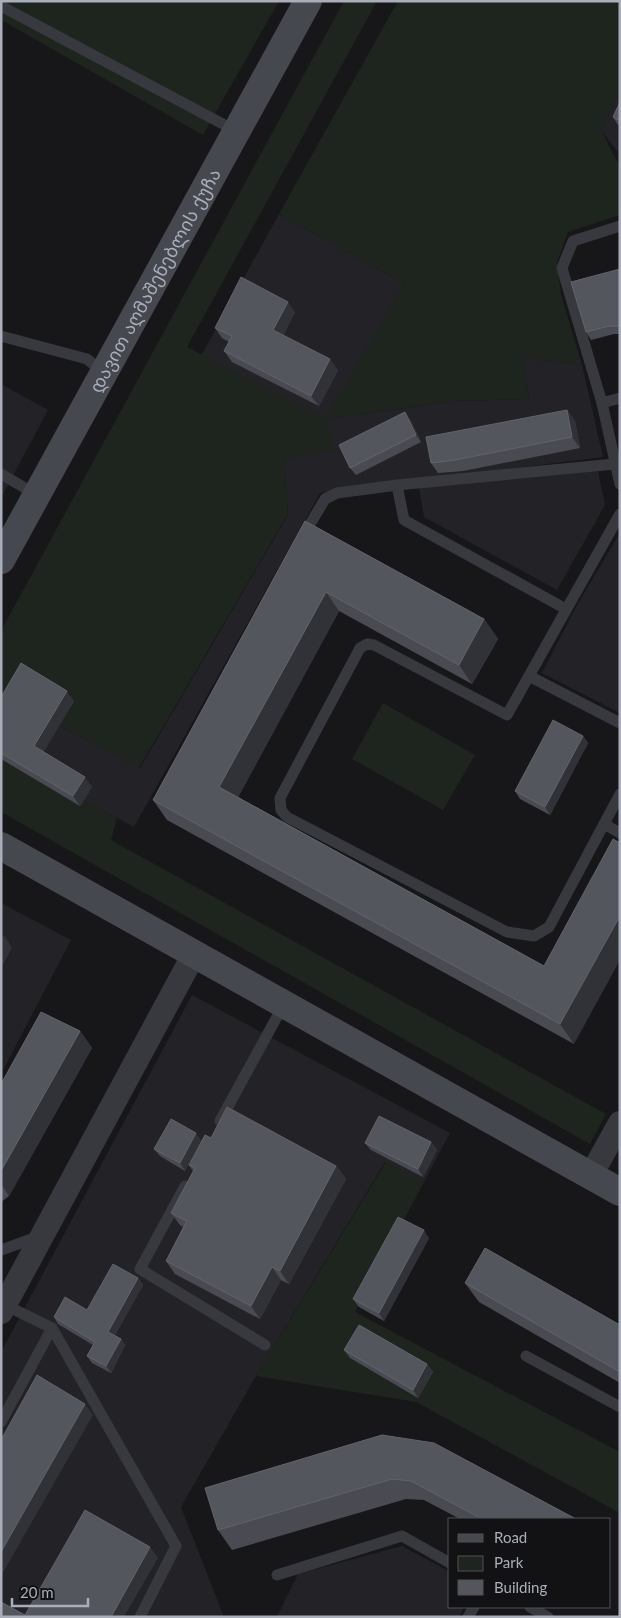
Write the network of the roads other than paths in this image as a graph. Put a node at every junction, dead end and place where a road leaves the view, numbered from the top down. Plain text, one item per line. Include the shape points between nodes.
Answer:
1 (308, 1) edge
2 (1, 6) edge
3 (236, 131) junction
4 (620, 226) edge
5 (1, 336) edge
6 (104, 373) junction
7 (620, 398) edge
8 (602, 403) junction
9 (615, 464) junction
10 (1, 474) edge
11 (620, 484) edge
12 (397, 485) junction
13 (37, 495) junction
14 (620, 514) edge
15 (297, 548) edge
16 (1, 560) edge
17 (566, 609) junction
18 (529, 676) junction
19 (620, 724) edge
20 (620, 794) edge
21 (604, 824) junction
22 (620, 833) edge
23 (1, 846) edge
24 (194, 954) junction
25 (284, 1004) junction
26 (620, 1123) edge
27 (214, 1132) edge
28 (191, 1175) edge
29 (591, 1176) junction
30 (620, 1192) edge
31 (41, 1236) junction
32 (1, 1250) edge
33 (3, 1309) edge
34 (52, 1328) junction
35 (266, 1344) dead end
36 (526, 1356) dead end
37 (620, 1407) edge
38 (1, 1422) edge
39 (448, 1562) edge
40 (277, 1575) dead end
41 (532, 1608) edge
42 (140, 1617) edge
43 (548, 1617) edge

1 - 3 street, დავით აღმაშენებლის ქუჩა
2 - 3 lane
3 - 6 street, დავით აღმაშენებლის ქუჩა
4 - 8 lane via 573,241 562,268
5 - 6 lane via 87,359
6 - 13 street, დავით აღმაშენებლის ქუჩა
7 - 8 lane
8 - 9 lane
9 - 11 lane
9 - 12 lane
10 - 13 lane
12 - 15 lane via 337,493 325,499
12 - 17 lane via 404,520
13 - 16 street, დავით აღმაშენებლის ქუჩა
14 - 17 lane
17 - 18 lane
18 - 19 lane
18 - 21 lane via 507,714 367,644 360,648 280,798 281,810 287,817 507,932 534,936 549,927
20 - 21 lane
21 - 22 lane
23 - 24 street
24 - 25 street
24 - 31 street
25 - 27 lane
25 - 29 street
26 - 29 street
28 - 35 lane via 140,1269
29 - 30 street
31 - 32 lane
31 - 33 street
33 - 34 lane
34 - 38 lane
34 - 42 lane via 176,1546
36 - 37 lane
39 - 40 lane via 402,1536
41 - 43 lane

